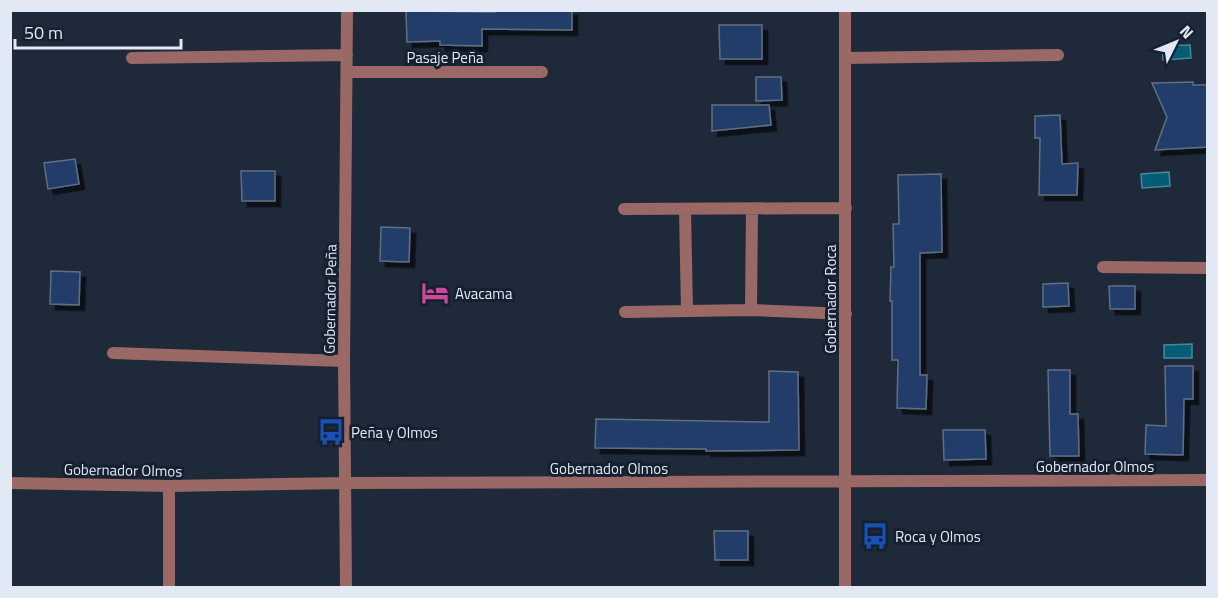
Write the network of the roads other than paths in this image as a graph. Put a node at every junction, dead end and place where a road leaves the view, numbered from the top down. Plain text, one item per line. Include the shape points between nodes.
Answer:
1 (347, 10) edge
2 (845, 10) edge
3 (347, 55) junction
4 (1058, 55) dead end
5 (132, 58) dead end
6 (845, 58) junction
7 (348, 72) junction
8 (542, 72) dead end
9 (846, 208) junction
10 (624, 209) dead end
11 (752, 209) junction
12 (685, 210) junction
13 (1103, 267) dead end
14 (1208, 268) edge
15 (751, 309) junction
16 (687, 311) junction
17 (625, 312) dead end
18 (846, 314) junction
19 (112, 353) dead end
20 (344, 361) junction
21 (1208, 480) edge
22 (10, 483) edge
23 (345, 483) junction
24 (844, 483) junction
25 (169, 486) junction
26 (169, 588) edge
27 (346, 588) edge
28 (845, 588) edge

1 - 3 street, Gobernador Peña
2 - 6 street, Gobernador Roca
3 - 5 street
3 - 7 street, Gobernador Peña
4 - 6 street
6 - 9 street, Gobernador Roca
7 - 8 street, Pasaje Peña
7 - 20 street, Gobernador Peña
9 - 11 street
9 - 18 street, Gobernador Roca
10 - 12 street
11 - 12 street
11 - 15 street
12 - 16 street
13 - 14 street
15 - 16 street
15 - 18 street
16 - 17 street
18 - 24 street, Gobernador Roca
19 - 20 street
20 - 23 street, Gobernador Peña
21 - 24 street, Gobernador Olmos
22 - 25 street, Gobernador Olmos
23 - 24 street, Gobernador Olmos
23 - 25 street, Gobernador Olmos
23 - 27 street, Gobernador Peña
24 - 28 street, Gobernador Roca
25 - 26 street

